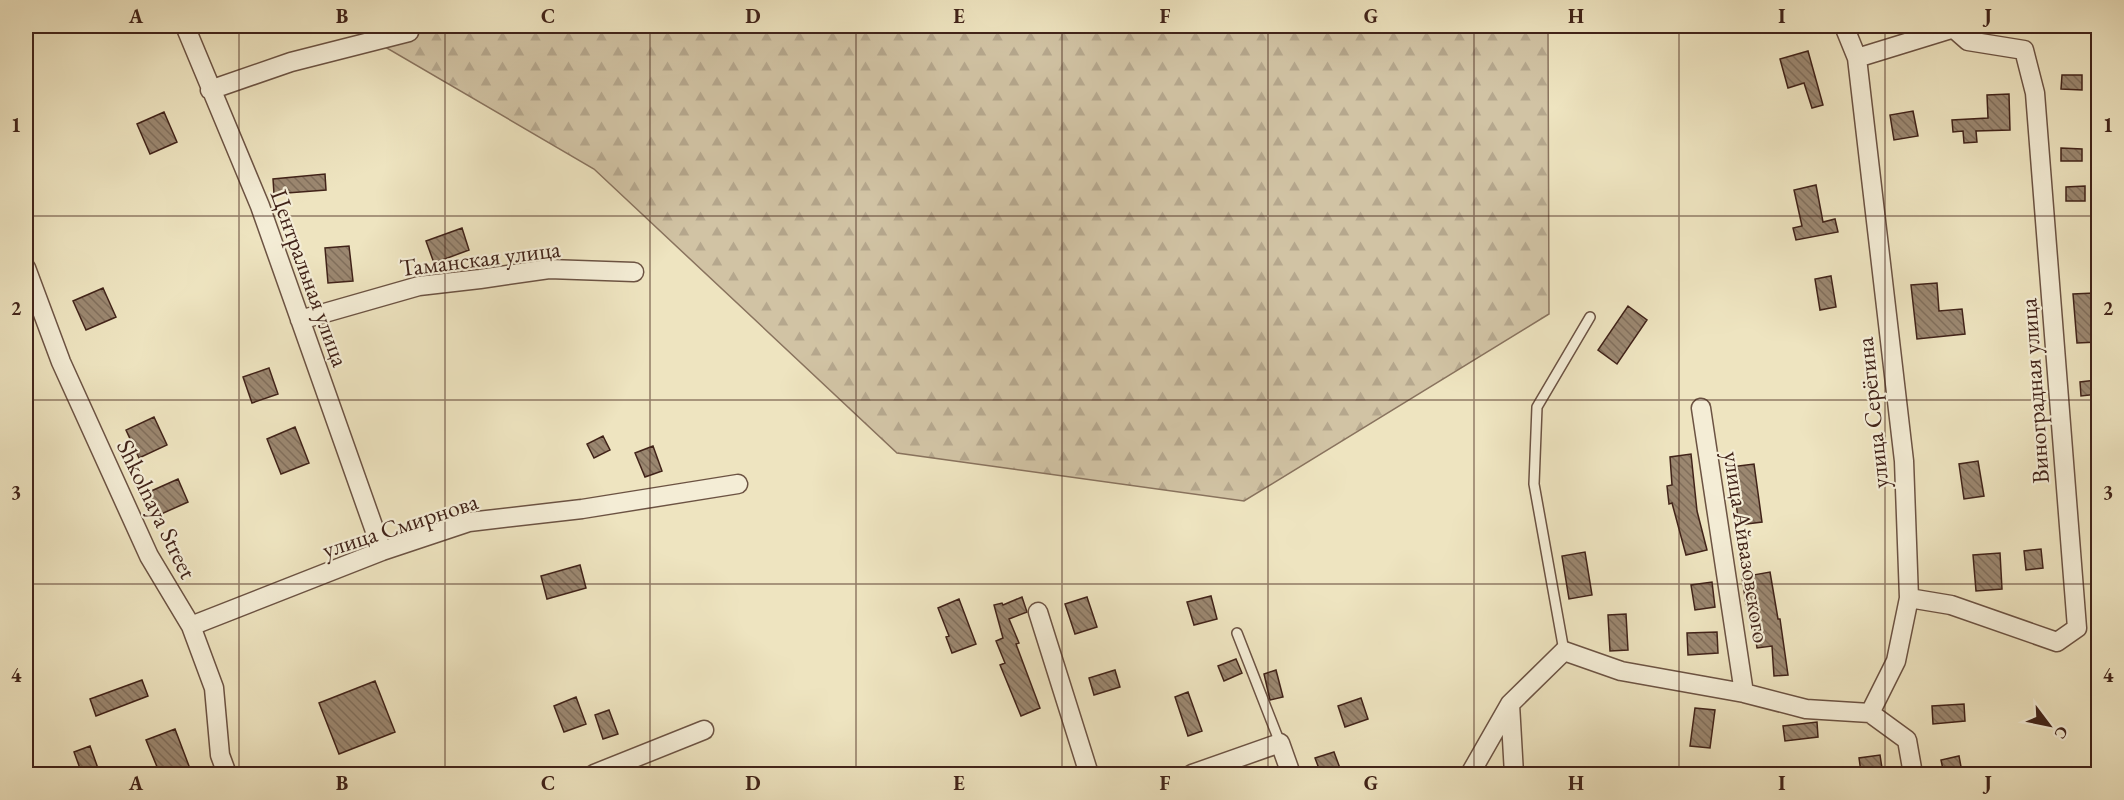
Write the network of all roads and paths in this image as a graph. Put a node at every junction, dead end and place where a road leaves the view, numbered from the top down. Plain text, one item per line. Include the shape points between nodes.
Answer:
1 (185, 26) edge
2 (1844, 26) edge
3 (1957, 26) edge
4 (409, 32) dead end
5 (1857, 58) junction
6 (210, 90) junction
7 (26, 268) edge
8 (634, 272) dead end
9 (1590, 317) dead end
10 (300, 320) junction
11 (1701, 408) dead end
12 (738, 484) dead end
13 (382, 551) junction
14 (1909, 598) junction
15 (1038, 612) dead end
16 (191, 626) junction
17 (1237, 633) dead end
18 (1564, 651) junction
19 (1744, 693) junction
20 (1510, 704) junction
21 (1870, 713) junction
22 (704, 730) dead end
23 (1280, 743) junction
24 (227, 774) edge
25 (594, 774) edge
26 (1089, 774) edge
27 (1192, 774) edge
28 (1292, 774) edge
29 (1470, 774) edge
30 (1514, 774) edge
31 (1913, 774) edge

1 - 6 street, Центральная улица
2 - 5 street, улица Серёгина
3 - 5 street
3 - 14 street, Виноградная улица via 1968,40 2024,50 2035,93 2077,628 2057,642 1951,605
4 - 6 street via 291,62
5 - 14 street, улица Серёгина via 1904,461
6 - 10 street, Центральная улица via 260,206
7 - 16 street, Shkolnaya Street via 61,362 149,556
8 - 10 street, Таманская улица via 549,269 419,286
9 - 18 lane via 1537,407 1534,484
10 - 13 street, Центральная улица
11 - 19 street, улица Айвазовского
12 - 13 street, улица Смирнова via 469,522
13 - 16 street, улица Смирнова
14 - 21 street, улица Серёгина via 1896,661
15 - 26 street
16 - 24 street, Shkolnaya Street via 214,688 220,755
17 - 23 lane
18 - 19 street via 1620,671
18 - 20 street
19 - 21 street via 1806,709
20 - 29 street
20 - 30 street
21 - 31 street via 1907,740
22 - 25 street
23 - 27 street
23 - 28 street

